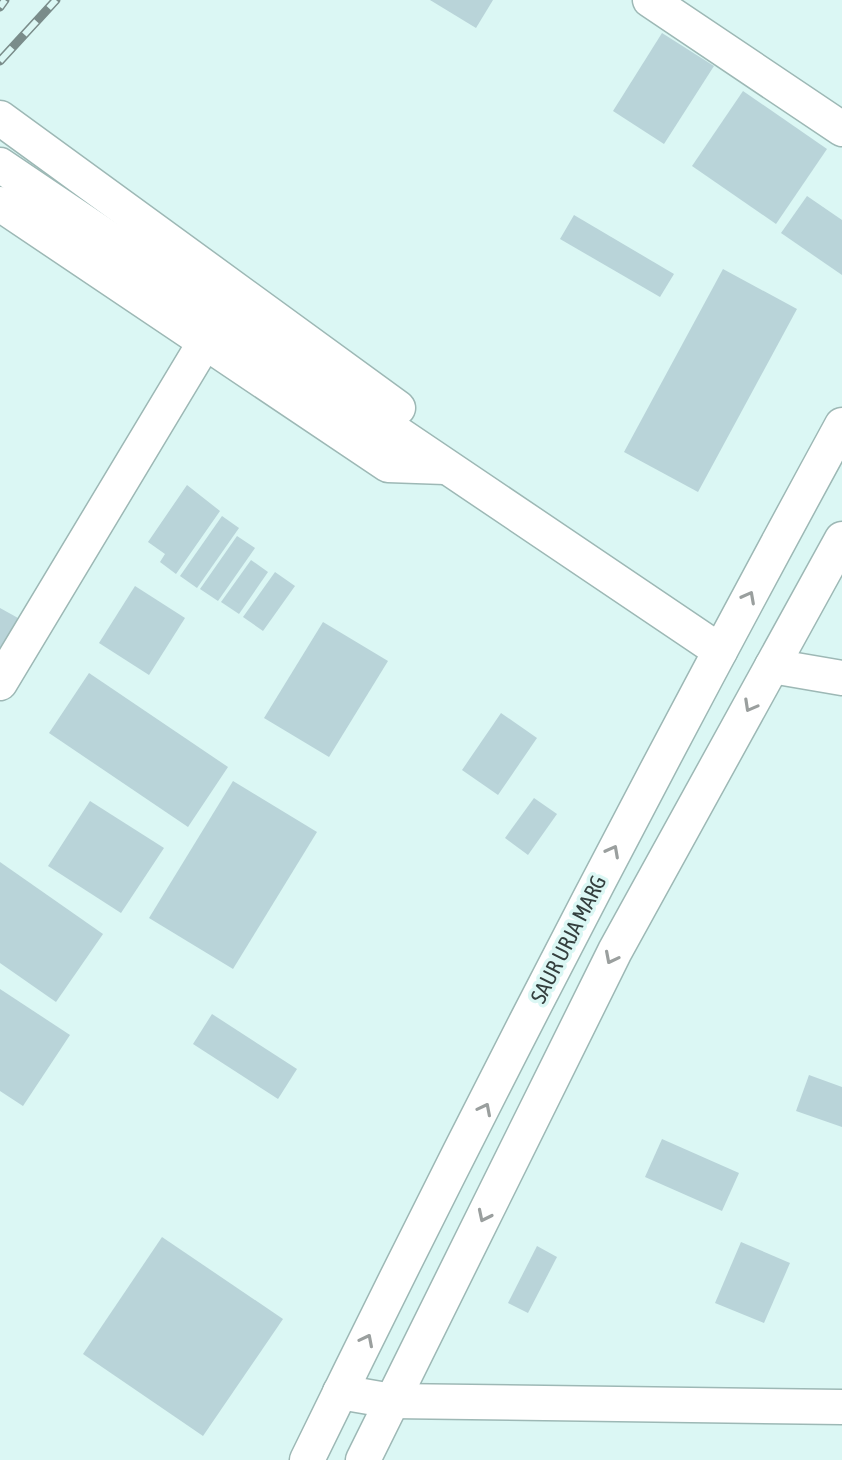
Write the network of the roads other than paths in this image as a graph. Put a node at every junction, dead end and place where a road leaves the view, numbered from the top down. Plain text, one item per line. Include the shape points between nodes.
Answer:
1 (650, 0) edge
2 (0, 118) edge
3 (842, 129) edge
4 (0, 165) edge
5 (0, 204) edge
6 (205, 342) junction
7 (842, 425) edge
8 (445, 467) junction
9 (842, 539) edge
10 (720, 651) junction
11 (772, 666) junction
12 (842, 678) edge
13 (0, 683) edge
14 (340, 1392) junction
15 (392, 1401) junction
16 (842, 1407) edge
17 (307, 1460) edge
18 (363, 1460) edge

1 - 3 street
2 - 8 street via 419,424
4 - 8 street
5 - 6 street
6 - 8 street via 388,465
6 - 13 street
10 -> 7 street, SAUR URJA MARG
8 - 10 street
9 - 11 street
14 -> 10 street, SAUR URJA MARG via 572,928
11 - 12 street
11 -> 15 street via 615,951
14 - 15 street
14 - 17 street, SAUR URJA MARG
15 - 16 street
15 - 18 street

